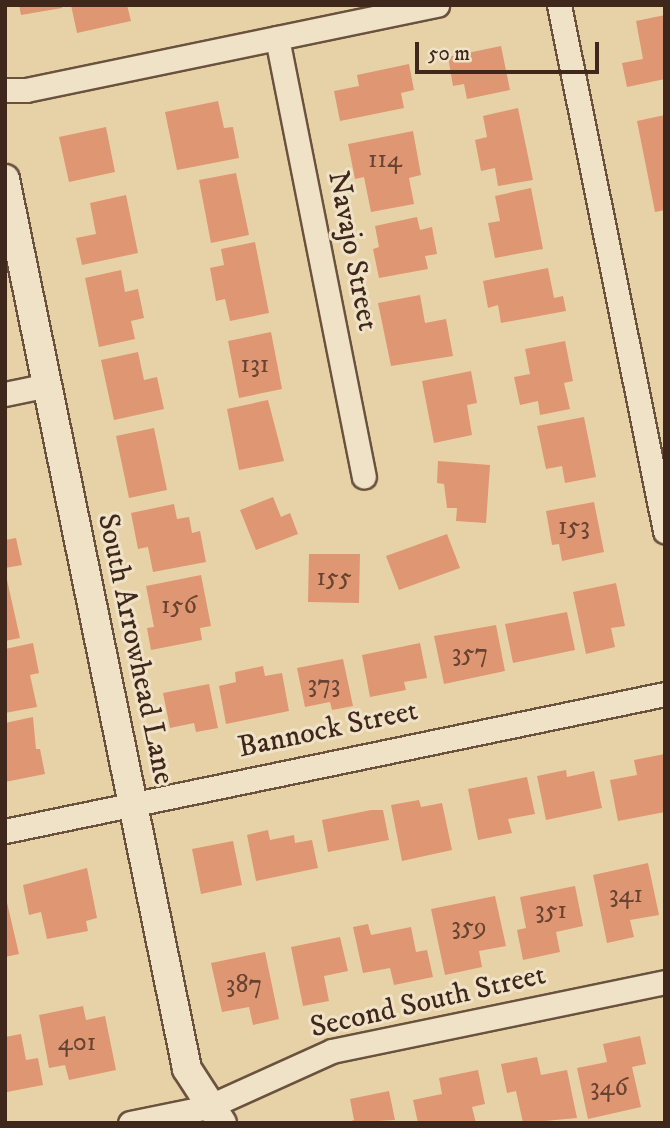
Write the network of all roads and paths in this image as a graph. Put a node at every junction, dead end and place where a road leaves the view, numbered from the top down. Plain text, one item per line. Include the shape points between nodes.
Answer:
1 (437, 5) edge
2 (559, 5) edge
3 (277, 38) junction
4 (5, 90) edge
5 (5, 178) edge
6 (48, 386) junction
7 (5, 394) edge
8 (364, 476) dead end
9 (665, 531) edge
10 (665, 694) edge
11 (133, 802) junction
12 (5, 831) edge
13 (665, 982) edge
14 (215, 1115) edge
15 (130, 1123) edge

1 - 3 street
2 - 9 street
3 - 4 street via 26,90
3 - 8 street, Navajo Street
5 - 6 street, South Arrowhead Lane
6 - 7 street
6 - 11 street, South Arrowhead Lane
10 - 11 street, Bannock Street
11 - 12 street, Bannock Street
11 - 14 street, South Arrowhead Lane via 187,1069
13 - 14 street, Second South Street via 332,1051
14 - 15 street, Second South Street

